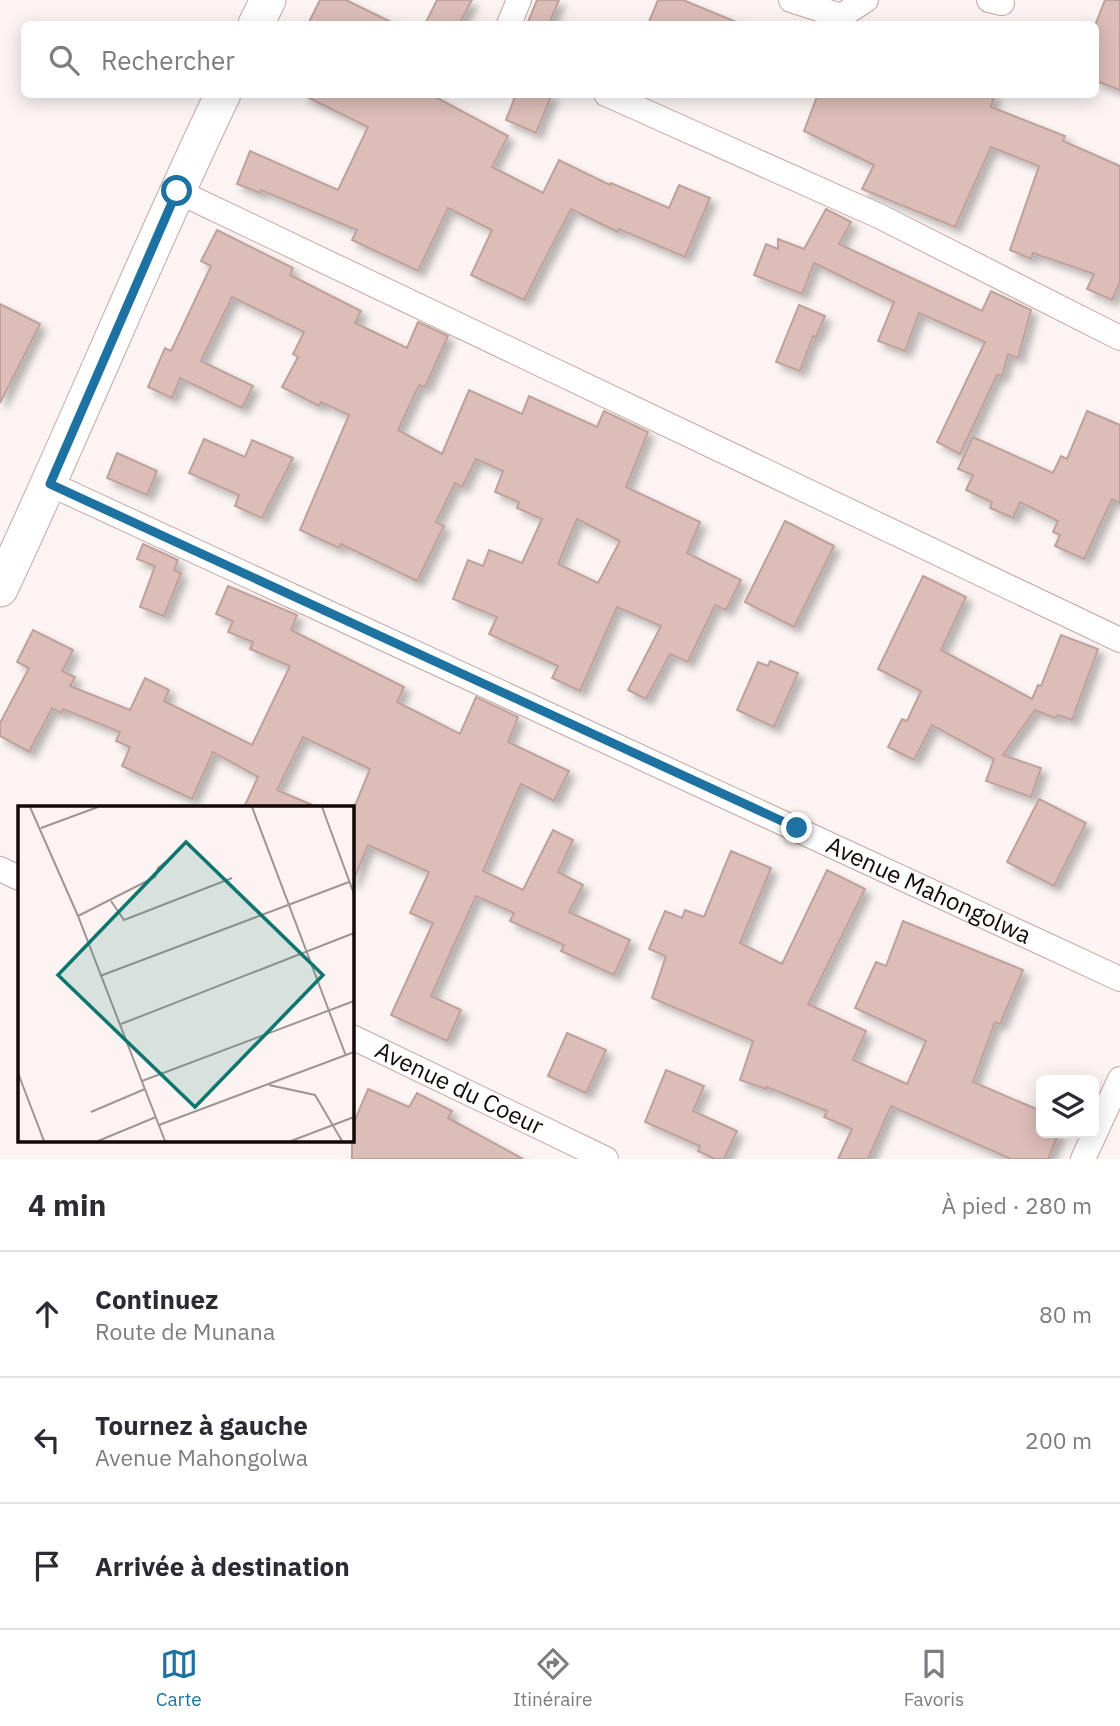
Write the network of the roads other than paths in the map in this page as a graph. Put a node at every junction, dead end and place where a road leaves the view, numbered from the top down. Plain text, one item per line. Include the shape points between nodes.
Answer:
1 (268, 0) edge
2 (519, 0) edge
3 (791, 0) edge
4 (866, 0) edge
5 (258, 21) edge
6 (510, 21) edge
7 (221, 98) edge
8 (615, 98) edge
9 (177, 191) junction
10 (1120, 338) edge
11 (50, 484) junction
12 (0, 589) edge
13 (1120, 640) edge
14 (0, 869) edge
15 (18, 878) edge
16 (1120, 979) edge
17 (354, 1038) edge
18 (1120, 1080) edge
19 (606, 1159) edge
20 (1083, 1159) edge

1 - 5 main road
2 - 6 street
3 - 4 street via 841,16
7 - 9 main road
8 - 10 street via 881,217
9 - 11 main road
9 - 13 street
11 - 12 main road
11 - 16 street, Avenue Mahongolwa
14 - 15 street
17 - 19 street, Avenue du Coeur
18 - 20 street

